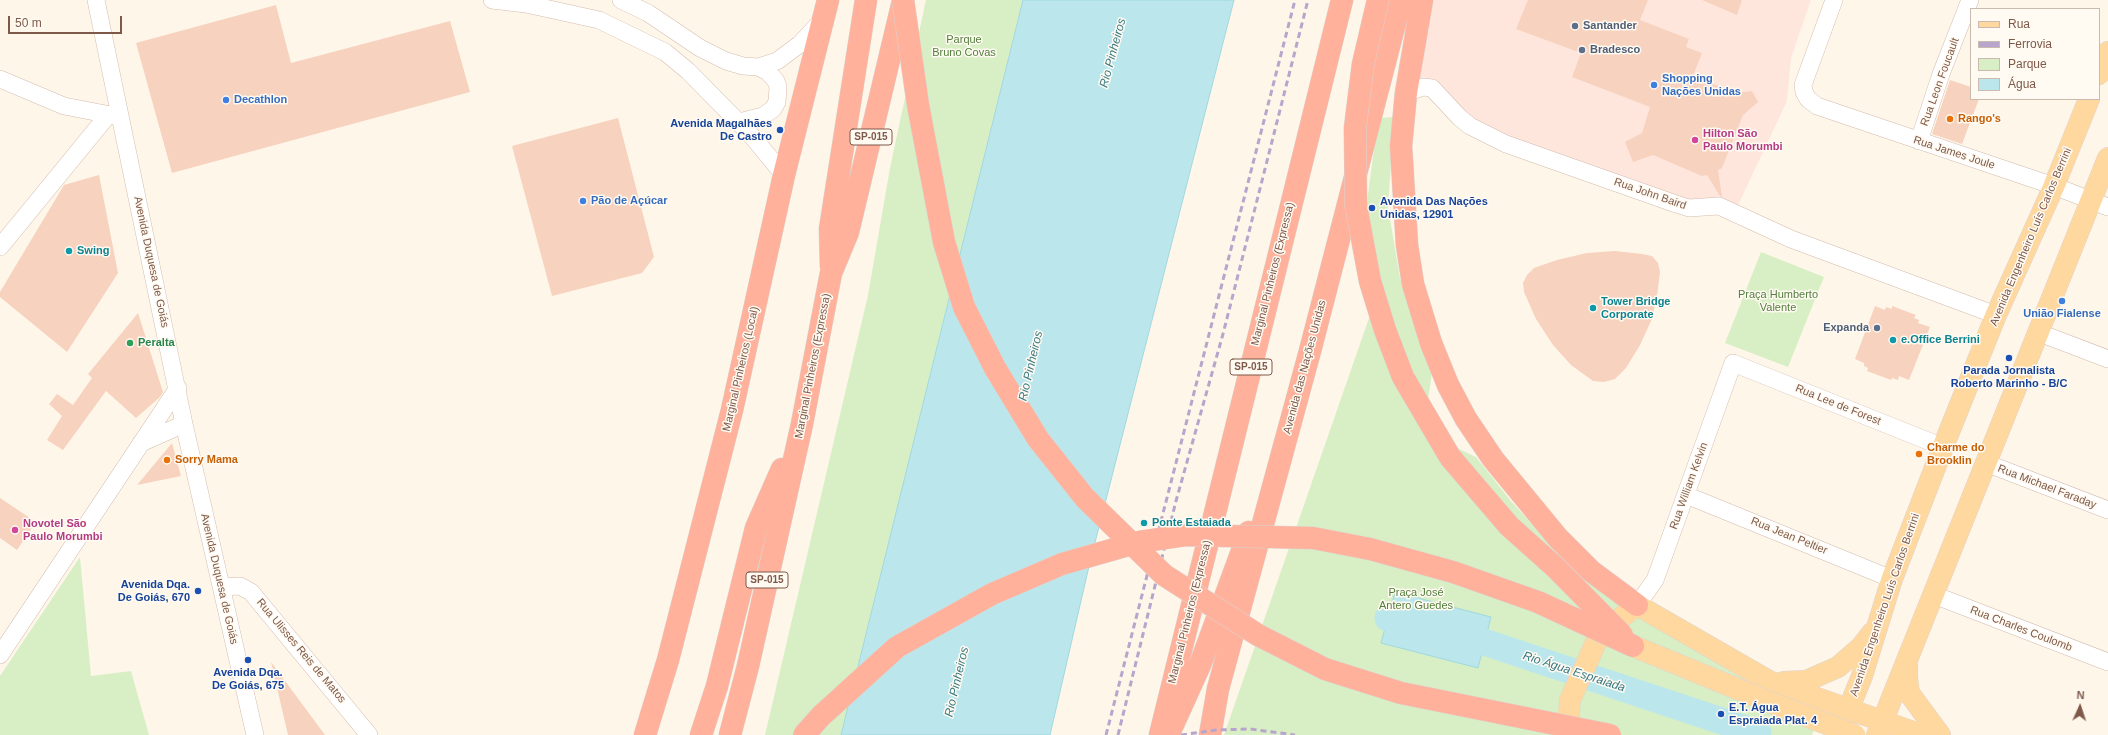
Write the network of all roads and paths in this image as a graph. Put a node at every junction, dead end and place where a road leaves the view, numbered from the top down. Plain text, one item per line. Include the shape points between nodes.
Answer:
1 (96, 0) edge
2 (492, 0) edge
3 (621, 0) edge
4 (866, 0) edge
5 (903, 0) edge
6 (1342, 0) edge
7 (1378, 0) edge
8 (1401, 0) edge
9 (1422, 0) edge
10 (1834, 0) edge
11 (1970, 0) edge
12 (826, 10) edge
13 (2108, 52) edge
14 (758, 67) junction
15 (2100, 72) edge
16 (0, 79) edge
17 (1406, 93) junction
18 (2089, 100) edge
19 (113, 115) junction
20 (738, 122) junction
21 (1919, 141) junction
22 (2108, 158) edge
23 (784, 175) junction
24 (2054, 186) junction
25 (2099, 204) edge
26 (0, 247) edge
27 (831, 273) junction
28 (1996, 315) junction
29 (2037, 332) junction
30 (2108, 359) edge
31 (1733, 363) joint
32 (178, 388) junction
33 (184, 424) junction
34 (802, 424) junction
35 (1285, 442) junction
36 (141, 443) junction
37 (1943, 447) junction
38 (1986, 462) junction
39 (1686, 495) junction
40 (2108, 510) edge
41 (1892, 579) junction
42 (221, 587) junction
43 (1934, 595) junction
44 (1637, 605) junction
45 (1877, 626) junction
46 (1633, 646) junction
47 (1910, 654) junction
48 (0, 655) edge
49 (2108, 662) edge
50 (1769, 681) junction
51 (1848, 708) junction
52 (1880, 728) edge
53 (255, 735) edge
54 (369, 735) edge
55 (645, 735) edge
56 (701, 735) edge
57 (730, 735) edge
58 (804, 735) edge
59 (1160, 735) edge
60 (1168, 735) edge
61 (1210, 735) edge
62 (1570, 735) edge
63 (1610, 735) edge
64 (1838, 735) edge
65 (1855, 735) edge
66 (1922, 735) edge
67 (1940, 735) edge

1 - 19 street, Avenida Duquesa de Goiás via 113,80
2 - 20 street via 526,4 592,18 622,30 665,52 688,71
3 - 14 street via 726,61
4 - 27 highway via 830,230
5 - 27 highway, Marginal Pinheiros (Expressa) / SP-015 via 848,232
5 - 63 highway, bridge via 918,106 944,242 964,307 995,368 1038,439 1085,498 1164,575 1258,635 1325,669 1401,693
6 - 59 highway, Marginal Pinheiros (Expressa) / SP-015
7 - 46 highway, bridge via 1363,64 1355,128 1356,206 1370,281 1384,330 1403,377 1450,457 1504,520
8 - 35 highway, Avenida das Nações Unidas
9 - 17 highway
10 - 21 street, Rua James Joule via 1803,85 1808,99 1817,106
11 - 21 street, Rua Leon Foucault via 1941,74
12 - 14 street via 800,44 784,57
12 - 23 highway, Marginal Pinheiros (Local)
13 - 15 main road
14 - 20 street via 776,80 778,102 763,116
16 - 19 street via 64,106
17 - 28 street, Rua John Baird via 1423,87 1432,88 1470,126 1506,144 1689,208 1719,206 1790,239
17 - 44 highway via 1401,146 1406,245 1413,284 1431,343 1448,385 1466,419 1493,459 1531,507 1591,571
18 - 24 main road, Avenida Engenheiro Luís Carlos Berrini
19 - 26 street
19 - 32 street, Avenida Duquesa de Goiás
20 - 23 street
21 - 24 street, Rua James Joule
22 - 25 main road
23 - 55 highway, Marginal Pinheiros (Local) via 732,410 668,660
24 - 25 street, Rua James Joule
24 - 28 main road, Avenida Engenheiro Luís Carlos Berrini
25 - 29 main road
27 - 34 highway, Marginal Pinheiros (Expressa) / SP-015
28 - 37 main road, Avenida Engenheiro Luís Carlos Berrini
29 - 30 street
29 - 38 main road
31 - 37 street, Rua Lee de Forest
31 - 39 street, Rua William Kelvin
32 - 33 street, Avenida Duquesa de Goiás
32 - 36 street
33 - 36 street
33 - 42 street, Avenida Duquesa de Goiás
34 - 56 highway via 756,528 717,686
34 - 57 highway, Marginal Pinheiros (Expressa) / SP-015
35 - 60 highway via 1232,573 1200,665
35 - 61 highway, Avenida das Nações Unidas via 1218,689
36 - 48 street
37 - 41 main road, Avenida Engenheiro Luís Carlos Berrini
38 - 40 street, Rua Michael Faraday
38 - 43 main road
39 - 41 street, Rua Jean Peltier
39 - 44 street, Rua William Kelvin via 1655,580
41 - 45 main road, Avenida Engenheiro Luís Carlos Berrini
42 - 53 street, Avenida Duquesa de Goiás
42 - 54 street, Rua Ulisses Reis de Matos via 240,586 251,592
43 - 47 main road
43 - 49 street, Rua Charles Coulomb
44 - 50 main road
44 - 62 main road via 1597,640 1570,700
45 - 50 main road via 1861,647 1838,667 1806,681
45 - 51 main road, Avenida Engenheiro Luís Carlos Berrini via 1862,676
46 - 58 highway, bridge via 1538,602 1453,572 1370,549 1313,538 1186,535 1139,542 1062,564 992,594 897,647 821,716
46 - 65 main road, bridge
47 - 52 main road
47 - 67 main road via 1907,678 1909,693
50 - 51 main road
51 - 52 main road
51 - 64 main road, Avenida Engenheiro Luís Carlos Berrini
52 - 66 main road

